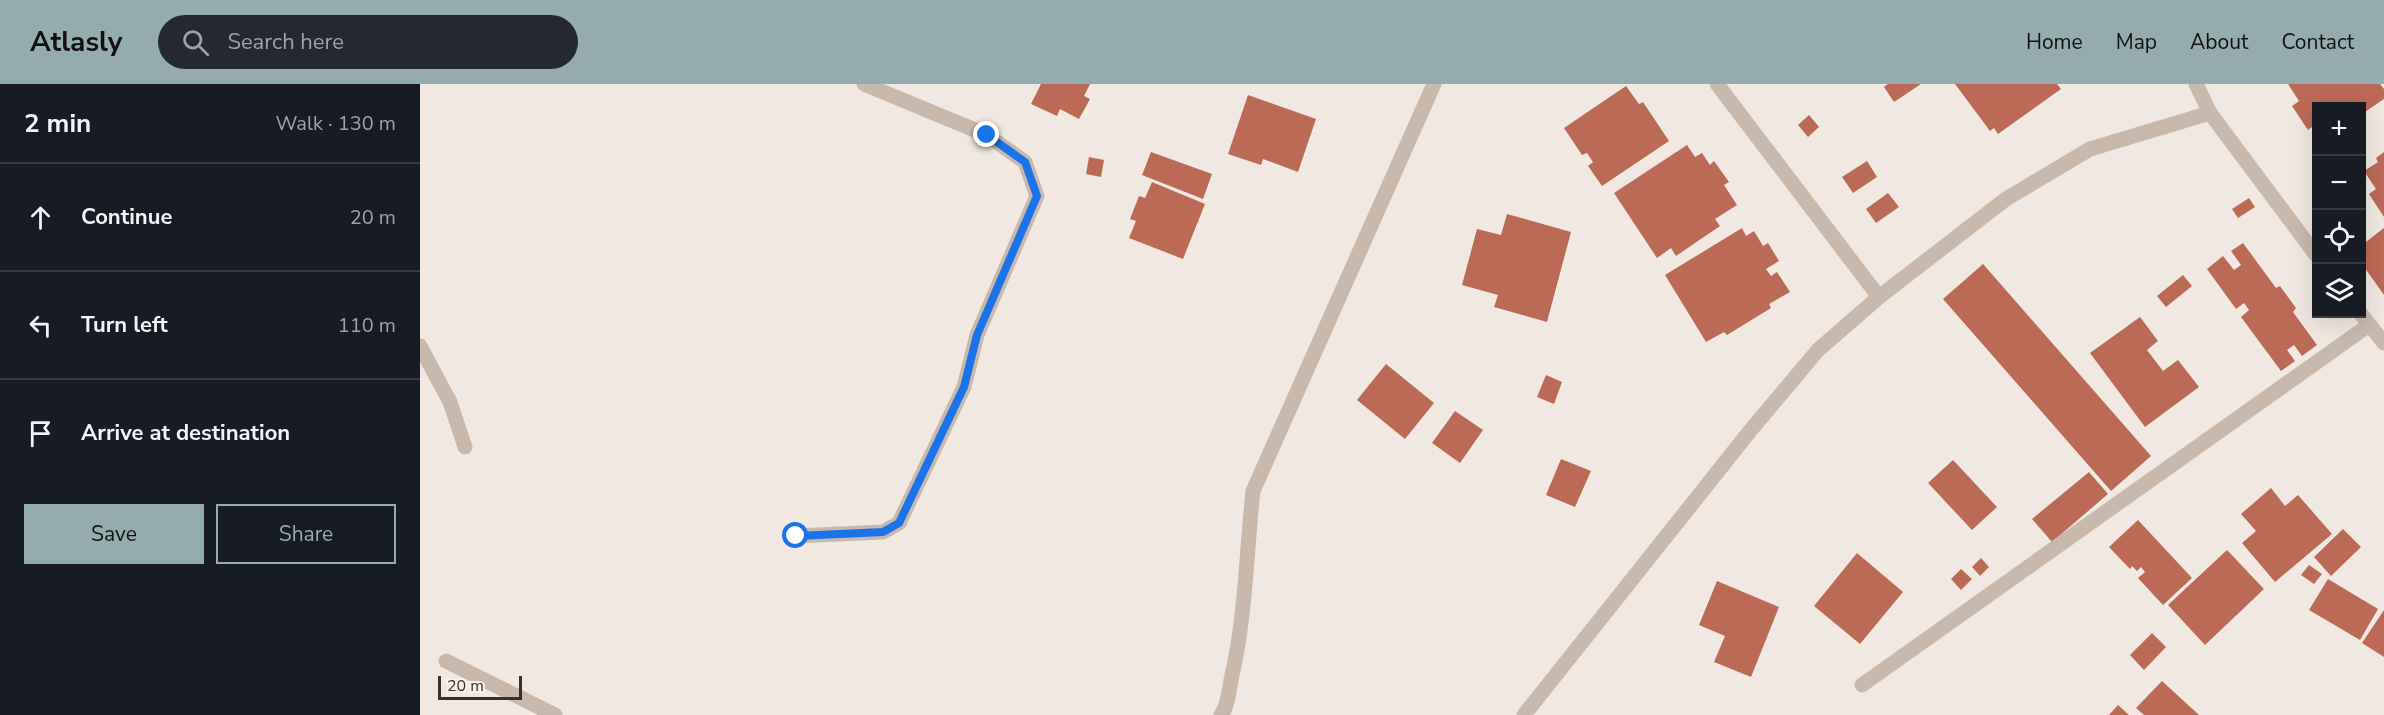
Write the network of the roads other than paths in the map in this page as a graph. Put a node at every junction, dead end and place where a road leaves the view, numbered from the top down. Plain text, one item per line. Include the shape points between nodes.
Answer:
1 (864, 84) edge
2 (1434, 84) edge
3 (1717, 84) edge
4 (2196, 84) edge
5 (2210, 113) junction
6 (2312, 250) edge
7 (1879, 297) junction
8 (2365, 319) edge
9 (2384, 343) edge
10 (420, 346) edge
11 (465, 447) dead end
12 (796, 536) dead end
13 (446, 661) dead end
14 (1862, 685) dead end
15 (1226, 714) edge
16 (555, 715) edge
17 (1524, 715) edge

1 - 12 street via 987,135 1025,162 1037,196 977,335 964,387 899,523 883,532
2 - 15 street via 1253,491 1247,588
3 - 7 street
4 - 5 street
5 - 6 street
5 - 7 street via 2090,149 2006,199
7 - 17 street via 1818,350
8 - 9 street
8 - 14 street
10 - 11 street via 450,402
13 - 16 street

